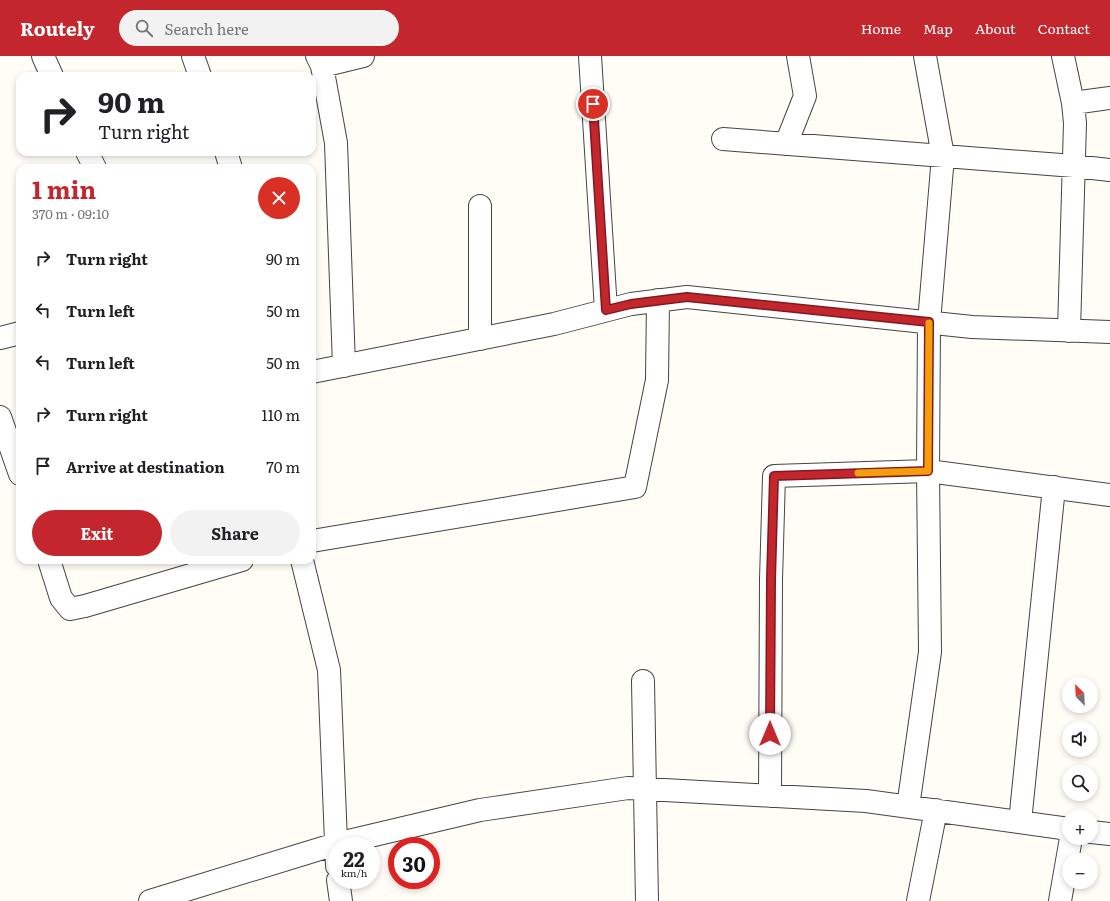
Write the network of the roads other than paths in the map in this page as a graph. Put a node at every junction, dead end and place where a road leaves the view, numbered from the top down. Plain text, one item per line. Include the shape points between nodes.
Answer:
1 (43, 56) edge
2 (193, 56) edge
3 (363, 56) edge
4 (590, 56) edge
5 (798, 56) edge
6 (925, 56) edge
7 (1063, 56) edge
8 (319, 61) edge
9 (50, 72) edge
10 (199, 72) edge
11 (1110, 98) edge
12 (1073, 102) junction
13 (723, 139) dead end
14 (786, 144) junction
15 (943, 156) junction
16 (1074, 166) junction
17 (1110, 170) edge
18 (480, 206) dead end
19 (658, 300) junction
20 (606, 310) junction
21 (929, 322) junction
22 (1069, 331) junction
23 (1110, 332) edge
24 (16, 334) edge
25 (0, 338) edge
26 (480, 339) junction
27 (344, 366) junction
28 (316, 371) edge
29 (0, 417) edge
30 (11, 449) edge
31 (16, 463) edge
32 (928, 471) junction
33 (1054, 487) junction
34 (1110, 495) edge
35 (316, 540) edge
36 (49, 564) edge
37 (228, 564) edge
38 (303, 564) edge
39 (643, 681) dead end
40 (645, 789) junction
41 (770, 796) junction
42 (908, 807) junction
43 (936, 810) junction
44 (1020, 822) junction
45 (1062, 828) edge
46 (1098, 833) edge
47 (1110, 834) edge
48 (336, 837) edge
49 (366, 837) edge
50 (1070, 845) edge
51 (328, 846) edge
52 (339, 889) edge
53 (150, 901) edge
54 (341, 901) edge
55 (647, 901) edge
56 (918, 901) edge
57 (1060, 901) edge

1 - 9 street
2 - 10 street
3 - 8 street
4 - 20 street
5 - 14 street via 805,96
6 - 15 street
7 - 12 street
8 - 27 street via 336,143
11 - 12 street
12 - 16 street
13 - 14 street
14 - 15 street
15 - 16 street
15 - 21 street
16 - 17 street
16 - 22 street
18 - 26 street
19 - 20 street
19 - 21 street via 687,297
19 - 35 street via 658,380 635,487
20 - 26 street
21 - 22 street via 972,327
21 - 32 street
22 - 23 street
24 - 25 street
26 - 27 street
27 - 28 street
29 - 30 street
30 - 31 street
32 - 33 street
32 - 41 street via 774,476
32 - 42 street via 930,652
33 - 34 street
33 - 44 street
36 - 37 street via 61,598 70,609
38 - 48 street via 329,670
39 - 40 street
40 - 41 street
40 - 49 street via 628,788 480,810
40 - 55 street
41 - 42 street via 866,801
42 - 43 street
43 - 44 street
43 - 56 street
44 - 45 street
46 - 47 street
50 - 57 street
51 - 53 street
52 - 54 street

